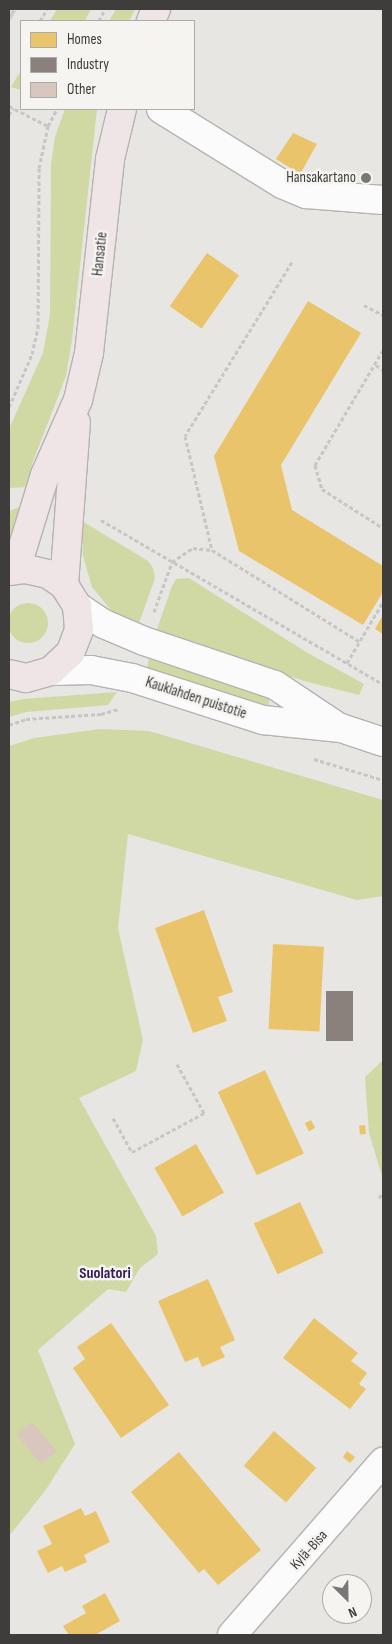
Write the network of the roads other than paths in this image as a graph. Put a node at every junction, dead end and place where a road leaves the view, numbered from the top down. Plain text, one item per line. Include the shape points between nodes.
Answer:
1 (122, 110) edge
2 (163, 110) edge
3 (383, 200) edge
4 (78, 400) junction
5 (12, 570) edge
6 (70, 595) junction
7 (51, 671) junction
8 (12, 678) edge
9 (341, 728) junction
10 (383, 742) edge
11 (383, 1462) edge
12 (232, 1635) edge

1 - 4 main road, Hansatie via 110,159 89,353
2 - 3 street via 282,184 306,194
4 - 5 main road, Hansatie via 45,475
4 - 6 main road, Hansatie
5 - 6 main road via 48,574
6 - 7 main road, Hansatie via 76,641 62,663
6 - 9 street, Kauklahden puistotie via 104,624 144,642 275,685
7 - 8 main road
7 - 9 street, Kauklahden puistotie via 91,670 124,676 263,720
9 - 10 street, Kauklahden puistotie
11 - 12 street, Kylä-Bisa

